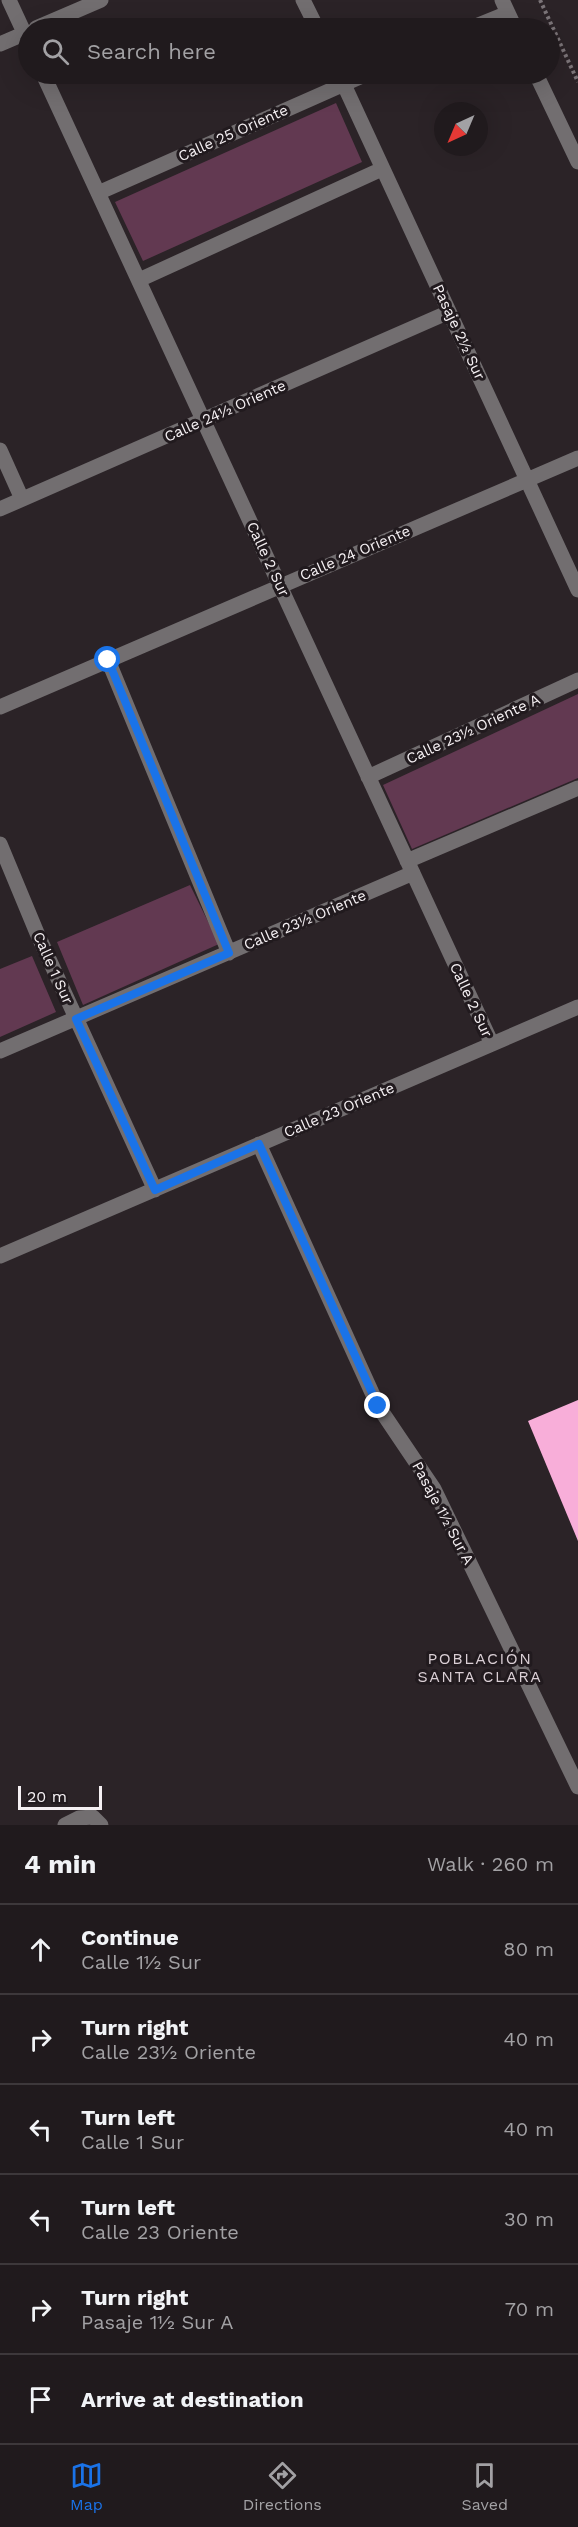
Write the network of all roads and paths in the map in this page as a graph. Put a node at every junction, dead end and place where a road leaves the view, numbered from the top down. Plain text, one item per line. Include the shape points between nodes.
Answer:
1 (9, 0) edge
2 (101, 0) edge
3 (303, 0) edge
4 (540, 0) edge
5 (505, 6) edge
6 (20, 18) edge
7 (63, 18) edge
8 (312, 18) edge
9 (486, 18) edge
10 (548, 18) edge
11 (18, 38) edge
12 (560, 43) edge
13 (0, 44) edge
14 (578, 82) edge
15 (48, 84) edge
16 (328, 84) edge
17 (344, 84) edge
18 (541, 84) edge
19 (578, 162) edge
20 (382, 169) junction
21 (98, 193) junction
22 (139, 280) junction
23 (449, 312) junction
24 (204, 420) junction
25 (0, 450) edge
26 (578, 458) edge
27 (527, 479) junction
28 (22, 500) junction
29 (0, 509) edge
30 (280, 586) junction
31 (578, 590) edge
32 (108, 660) junction
33 (578, 680) edge
34 (0, 707) edge
35 (368, 777) junction
36 (578, 788) edge
37 (0, 844) edge
38 (410, 867) junction
39 (229, 953) junction
40 (578, 1007) edge
41 (76, 1019) junction
42 (492, 1044) junction
43 (0, 1052) edge
44 (259, 1144) junction
45 (155, 1190) junction
46 (0, 1256) edge
47 (578, 1787) edge
48 (65, 1825) edge
49 (101, 1825) edge

1 - 6 street
2 - 7 street
3 - 8 street
4 - 10 path
5 - 9 street
11 - 13 street
12 - 14 path
15 - 21 street, Calle 2 Sur
16 - 21 street, Calle 25 Oriente
17 - 20 street, Pasaje 2½ Sur
18 - 19 street
20 - 22 street
20 - 23 street, Pasaje 2½ Sur
21 - 22 street, Calle 2 Sur
22 - 24 street, Calle 2 Sur
23 - 24 street, Calle 24½ Oriente
23 - 27 street, Pasaje 2½ Sur
24 - 28 street, Calle 24½ Oriente
24 - 30 street, Calle 2 Sur
25 - 28 street
26 - 27 street, Calle 24 Oriente
27 - 30 street, Calle 24 Oriente
27 - 31 street, Pasaje 2½ Sur
28 - 29 street, Calle 24½ Oriente
30 - 32 street, Calle 24 Oriente
30 - 35 street, Calle 2 Sur
32 - 34 street, Calle 24 Oriente
32 - 39 street
33 - 35 street, Calle 23½ Oriente A
35 - 38 street, Calle 2 Sur
36 - 38 street
37 - 41 street, Calle 1 Sur
38 - 39 street, Calle 23½ Oriente
38 - 42 street, Calle 2 Sur
39 - 41 street, Calle 23½ Oriente
40 - 42 street, Calle 23 Oriente
41 - 43 street, Calle 23½ Oriente
41 - 45 street, Calle 1 Sur
42 - 44 street, Calle 23 Oriente
44 - 45 street, Calle 23 Oriente
44 - 47 street, Pasaje 1½ Sur A via 378,1406 434,1489
45 - 46 street, Calle 23 Oriente
48 - 49 street via 93,1817

